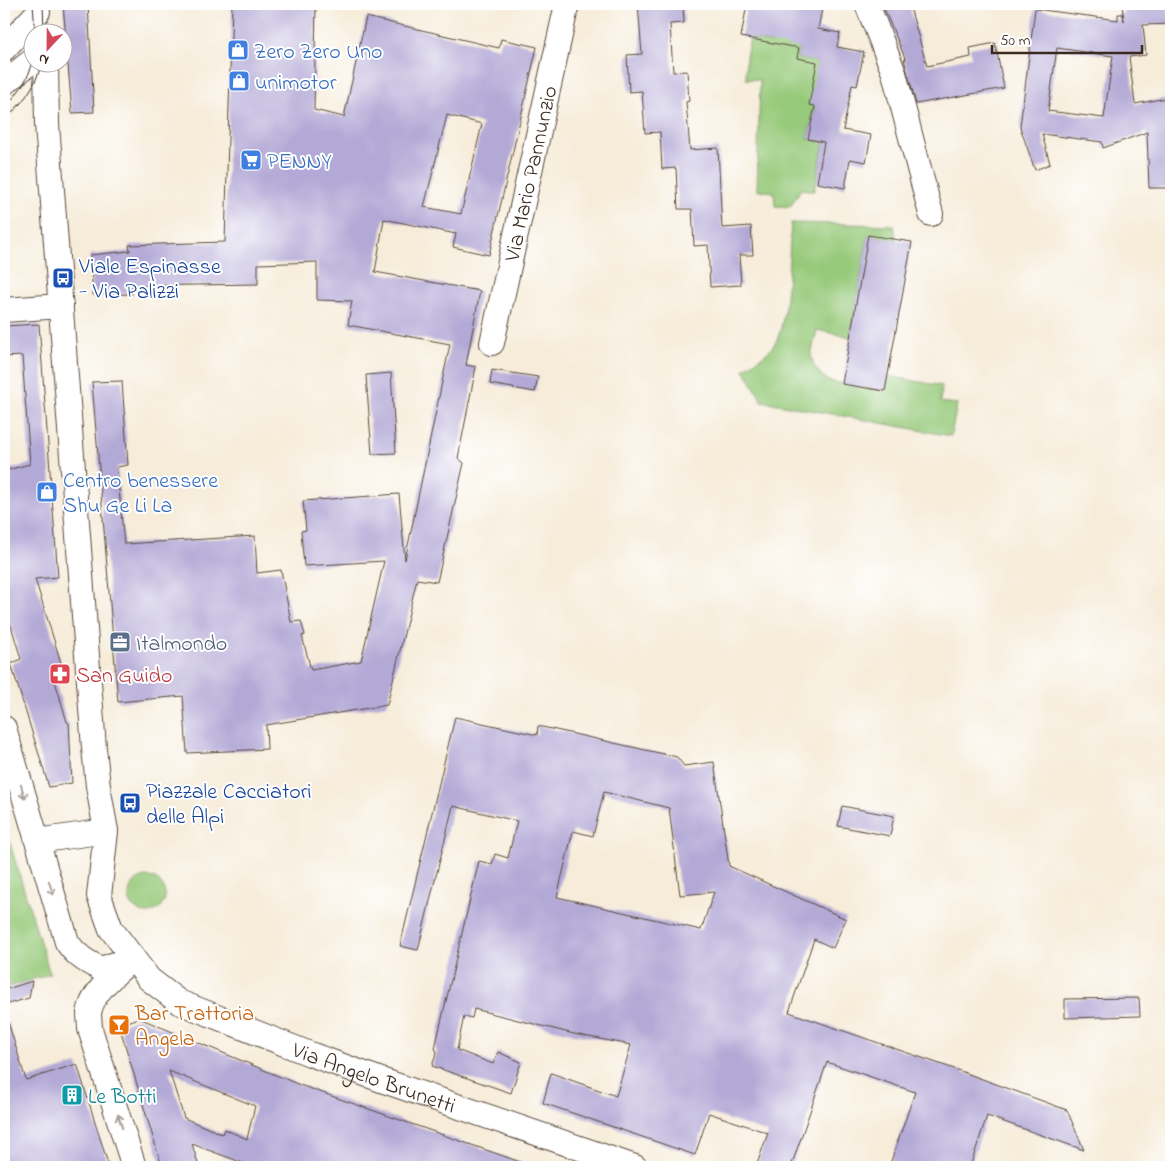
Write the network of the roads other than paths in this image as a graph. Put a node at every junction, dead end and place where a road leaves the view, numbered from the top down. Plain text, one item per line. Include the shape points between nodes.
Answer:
1 (567, 4) edge
2 (867, 4) edge
3 (39, 16) edge
4 (4, 49) edge
5 (22, 55) edge
6 (4, 62) edge
7 (22, 70) edge
8 (46, 72) edge
9 (4, 83) edge
10 (931, 214) dead end
11 (61, 306) junction
12 (4, 310) edge
13 (492, 343) dead end
14 (4, 728) edge
15 (106, 831) junction
16 (37, 841) junction
17 (132, 958) junction
18 (134, 1167) edge
19 (635, 1167) edge

1 - 13 street, Via Mario Pannunzio
2 - 10 street via 894,74
3 - 4 street
5 - 6 street
7 - 9 street
8 - 11 street
11 - 12 street
11 - 15 street via 98,786
14 -> 16 street
15 - 16 street
15 - 17 street via 99,896 111,929
16 -> 17 street via 67,942 73,952 101,969
18 -> 17 street via 90,1029 90,1012 96,996
17 - 19 street, Via Angelo Brunetti via 149,979 179,1002 384,1081

